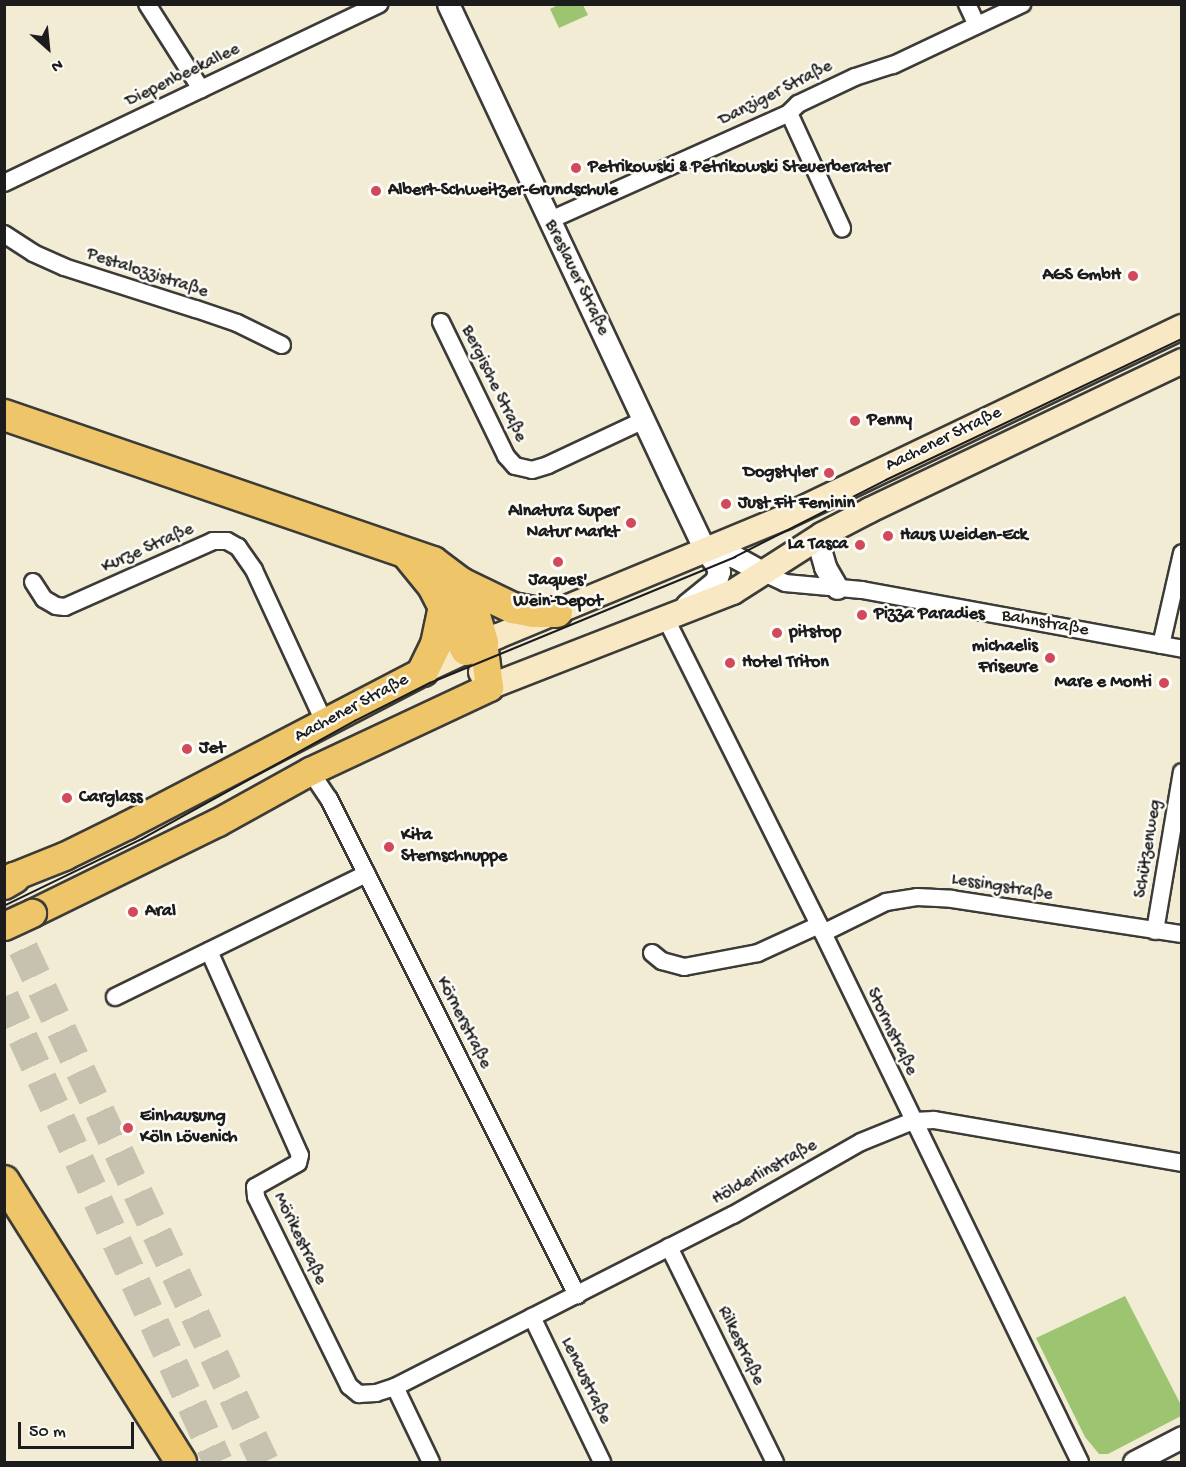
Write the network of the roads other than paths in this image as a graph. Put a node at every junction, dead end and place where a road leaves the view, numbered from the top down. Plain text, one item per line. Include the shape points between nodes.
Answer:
1 (147, 4) edge
2 (379, 4) edge
3 (448, 4) edge
4 (967, 4) edge
5 (1022, 4) edge
6 (977, 25) junction
7 (201, 89) junction
8 (789, 113) junction
9 (4, 183) edge
10 (548, 221) junction
11 (842, 228) dead end
12 (4, 234) edge
13 (441, 322) dead end
14 (1182, 327) edge
15 (282, 345) dead end
16 (1182, 361) edge
17 (4, 415) edge
18 (644, 420) junction
19 (822, 535) junction
20 (705, 550) junction
21 (1182, 553) edge
22 (764, 573) junction
23 (33, 582) dead end
24 (837, 588) junction
25 (452, 594) junction
26 (557, 612) junction
27 (666, 619) junction
28 (1161, 645) junction
29 (475, 646) junction
30 (1182, 649) edge
31 (423, 670) junction
32 (489, 687) junction
33 (325, 724) junction
34 (310, 771) junction
35 (1182, 772) edge
36 (366, 874) junction
37 (8, 880) edge
38 (4, 926) edge
39 (821, 929) junction
40 (1155, 931) junction
41 (1182, 934) edge
42 (209, 951) junction
43 (652, 953) dead end
44 (115, 997) dead end
45 (913, 1121) junction
46 (1182, 1163) edge
47 (4, 1181) edge
48 (669, 1247) junction
49 (577, 1295) junction
50 (532, 1317) junction
51 (395, 1387) junction
52 (1182, 1437) edge
53 (1156, 1457) edge
54 (182, 1462) edge
55 (431, 1462) edge
56 (602, 1462) edge
57 (775, 1462) edge
58 (1080, 1462) edge
59 (1134, 1462) edge

1 - 7 street
2 - 7 street, Diepenbeekallee
3 - 10 street, Breslauer Straße
4 - 6 street
5 - 6 street, Danziger Straße
6 - 8 street, Danziger Straße via 893,65 855,77 798,104
7 - 9 street, Diepenbeekallee
8 - 10 street, Danziger Straße
8 - 11 street
10 - 18 street, Breslauer Straße
12 - 15 street, Pestalozzistraße via 64,267 237,323
13 - 18 street, Bergische Straße via 506,456 515,466 532,470 548,465
14 - 20 main road, Aachener Straße via 785,517
16 - 19 main road, Aachener Straße
17 - 25 highway via 433,562
18 - 20 street, Breslauer Straße
19 - 22 main road, Aachener Straße
19 - 24 street via 820,549 825,567
20 - 22 street via 735,557
20 - 26 main road, Aachener Straße
20 - 27 street, Aachener Straße via 718,571 716,581
21 - 28 street
22 - 24 street, Bahnstraße via 785,583
22 - 27 main road, Aachener Straße via 733,592
23 - 33 street, Kurze Straße via 45,599 65,607 213,542 238,546 254,570
24 - 28 street, Bahnstraße
25 - 26 highway via 532,612
25 - 29 highway via 470,599
25 - 31 highway
26 - 29 main road, Aachener Straße
27 - 32 main road, Aachener Straße
27 - 39 street, Stormstraße
28 - 30 street, Bahnstraße
29 - 31 main road, Aachener Straße
29 - 32 main road
31 - 33 main road, Aachener Straße
32 - 34 main road, Aachener Straße
33 - 37 main road, Aachener Straße
34 - 36 street, Körnerstraße via 330,799
34 - 38 main road, Aachener Straße, bridge via 218,822
35 - 40 street, Schützenweg
36 - 42 street
36 - 49 street, Körnerstraße
39 - 40 street, Lessingstraße via 886,902 917,897
39 - 43 street, Lessingstraße via 758,953 684,967 662,961
39 - 45 street, Stormstraße
40 - 41 street, Lessingstraße
42 - 44 street
42 - 51 street, Mörikestraße via 300,1155 298,1163 255,1187 256,1197 349,1386 366,1395
45 - 46 street, Hölderlinstraße via 934,1120
45 - 48 street, Hölderlinstraße via 861,1142
45 - 58 street, Stormstraße
47 - 54 highway
48 - 49 street, Hölderlinstraße
48 - 57 street, Rilkestraße
49 - 50 street, Hölderlinstraße
50 - 51 street, Hölderlinstraße
50 - 56 street, Lenaustraße
51 - 55 street
52 - 53 street
53 - 59 street

